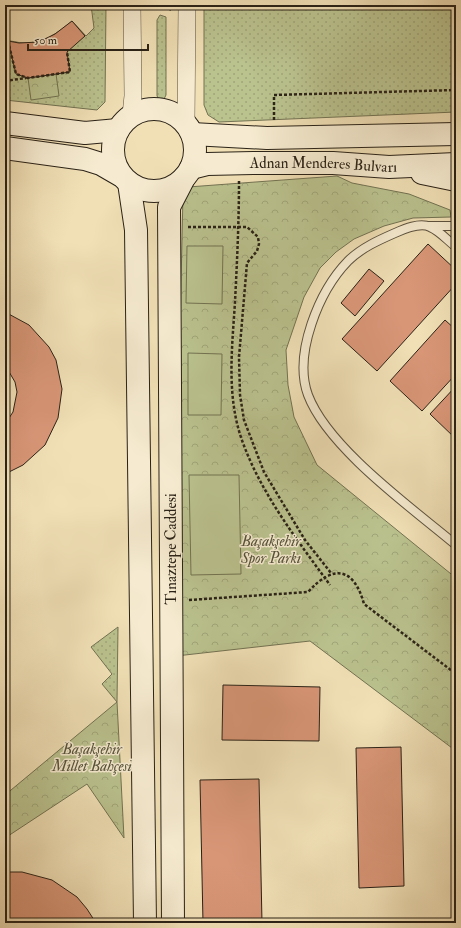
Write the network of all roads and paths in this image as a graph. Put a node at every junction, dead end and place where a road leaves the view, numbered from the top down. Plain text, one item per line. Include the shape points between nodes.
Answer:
1 (132, 5) edge
2 (187, 5) edge
3 (8, 41) dead end
4 (67, 52) dead end
5 (28, 78) junction
6 (5, 81) edge
7 (456, 90) edge
8 (124, 122) junction
9 (5, 124) edge
10 (189, 129) junction
11 (456, 134) edge
12 (275, 138) junction
13 (5, 148) edge
14 (240, 163) junction
15 (456, 164) edge
16 (389, 167) junction
17 (187, 173) junction
18 (124, 179) junction
19 (456, 180) edge
20 (239, 226) junction
21 (429, 226) junction
22 (456, 226) edge
23 (182, 229) dead end
24 (456, 247) edge
25 (456, 545) edge
26 (331, 573) junction
27 (324, 577) junction
28 (330, 585) dead end
29 (186, 600) dead end
30 (456, 674) edge
31 (144, 923) edge
32 (172, 923) edge

1 - 8 street via 133,96
2 - 10 street
3 - 5 path via 16,74
4 - 5 path via 70,72
5 - 6 path
7 - 12 path via 274,95
8 - 9 street via 86,133
8 - 10 street via 153,108 177,115
8 - 18 street via 114,137 112,150 114,163
10 - 12 street, Adnan Menderes Bulvarı
10 - 17 street via 195,151
11 - 12 street, Adnan Menderes Bulvarı
13 - 18 street via 85,159 101,164
14 - 16 street, Adnan Menderes Bulvarı via 333,163
14 - 17 street, Adnan Menderes Bulvarı via 207,164
14 - 20 path
15 - 16 street, Adnan Menderes Bulvarı
16 - 19 street
17 - 18 street via 174,186 163,190 139,189
17 - 32 street, Tınaztepe Caddesi via 169,207
18 - 31 street, Tınaztepe Caddesi via 136,230
20 - 23 path via 198,226
20 - 26 path via 253,230 259,244 247,263 239,357 240,395 244,420 264,472 305,540
20 - 27 path via 231,374 236,419 256,473 299,543
21 - 22 lane
21 - 24 lane
21 - 25 lane via 416,226 386,237 362,250 349,261 336,276 324,297 306,342 303,368 308,394 318,414 335,436 362,465
26 - 27 path
26 - 30 path via 347,576 356,583 361,590 364,604
27 - 28 path
27 - 29 path via 308,592

